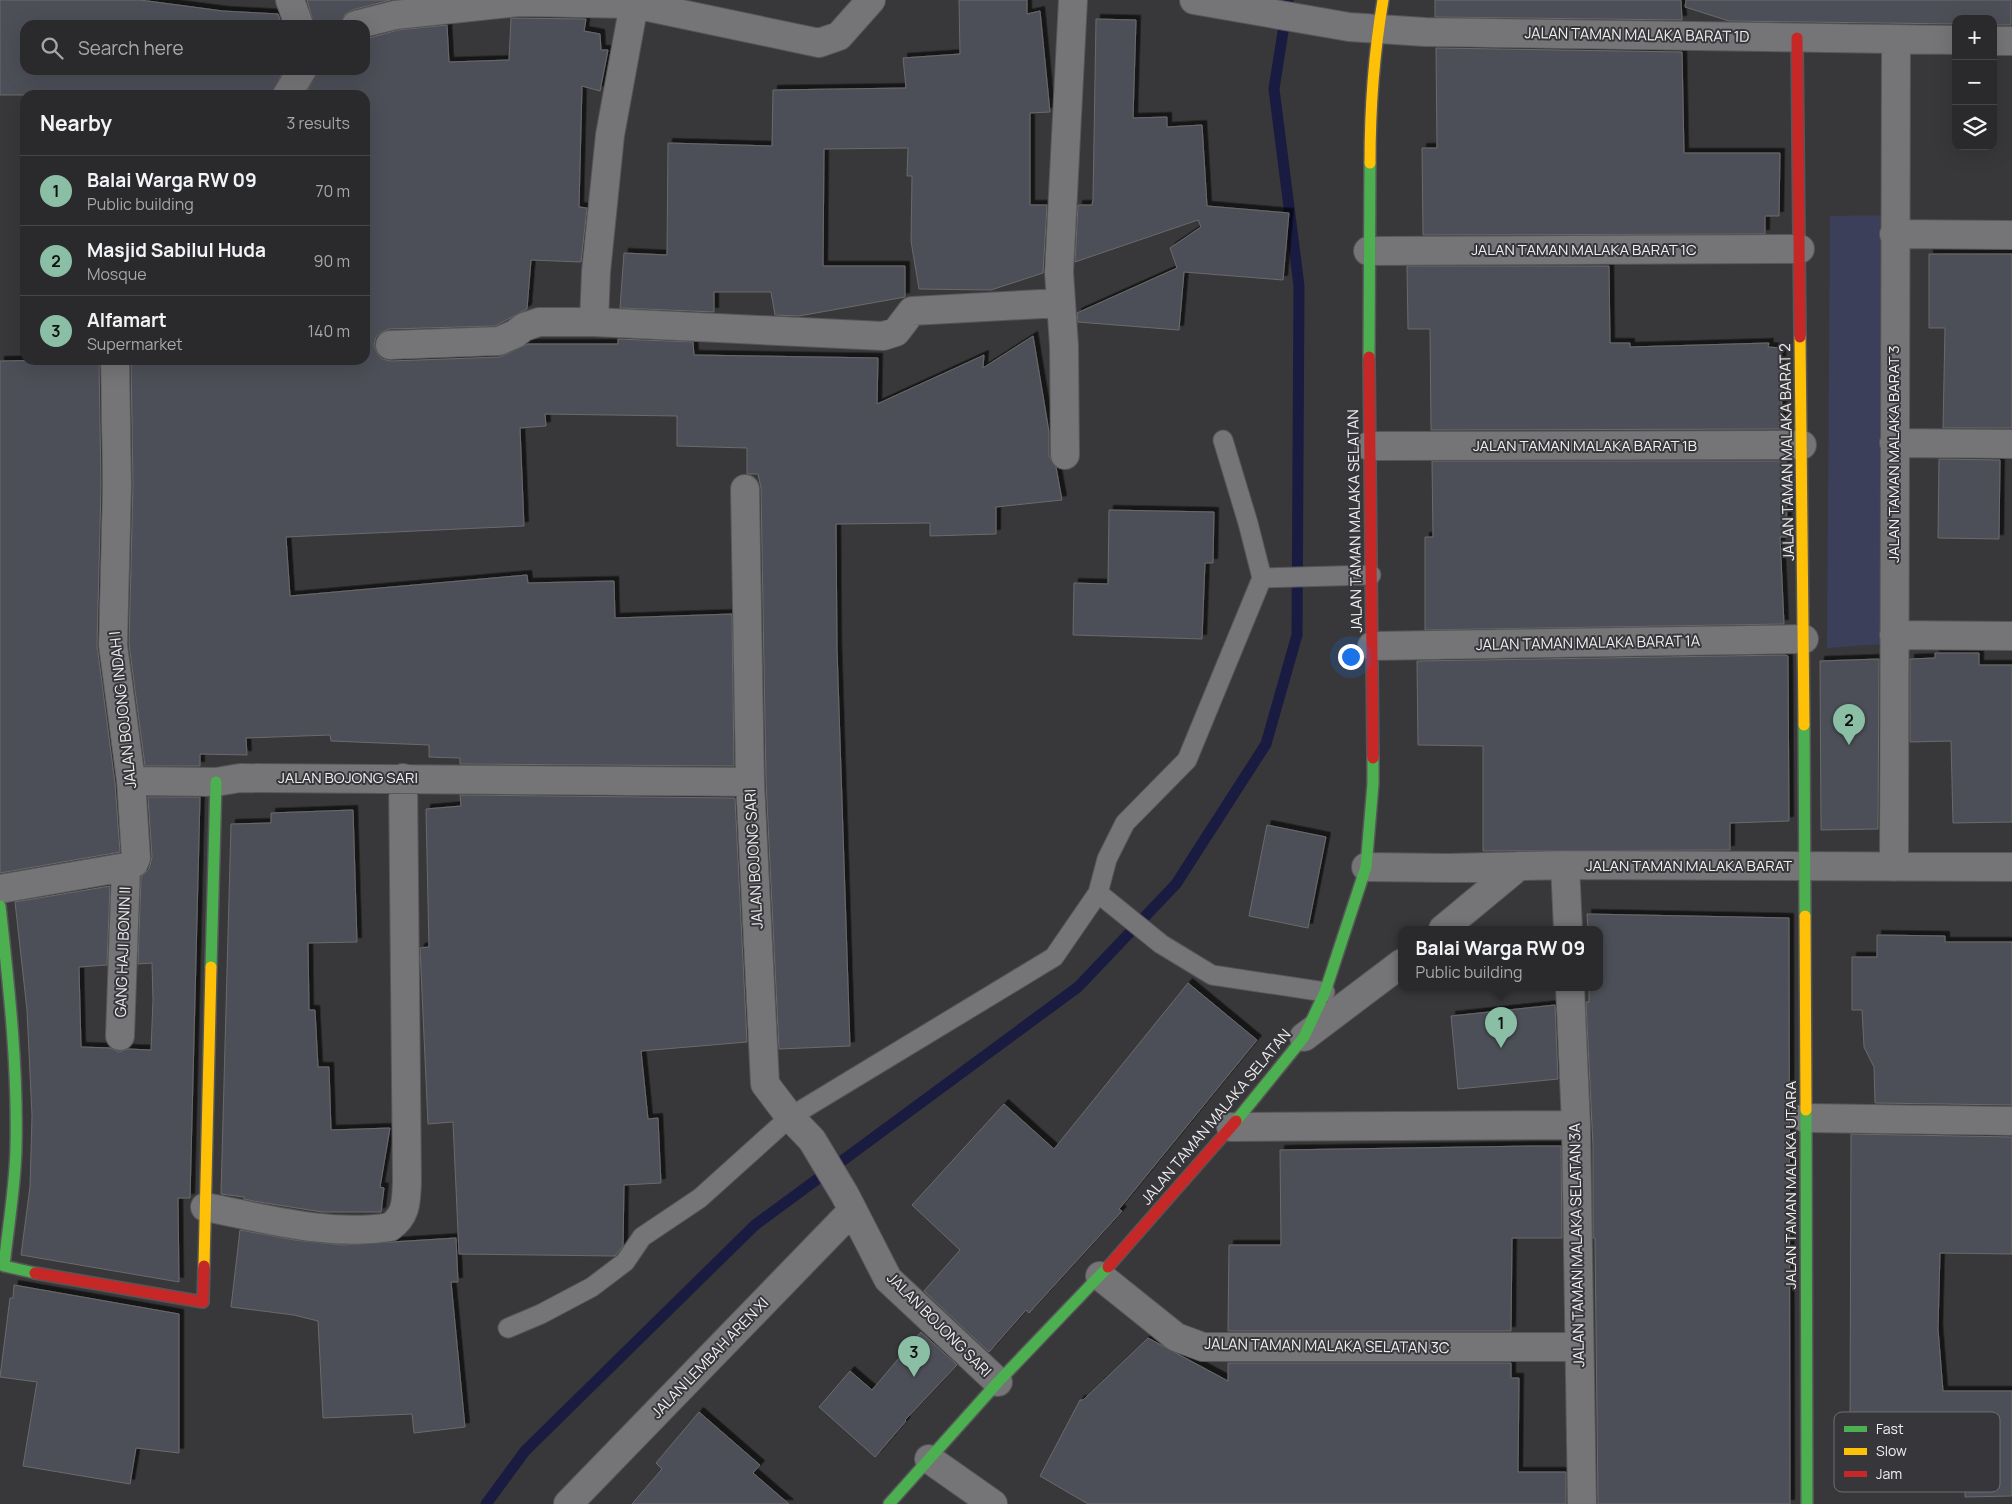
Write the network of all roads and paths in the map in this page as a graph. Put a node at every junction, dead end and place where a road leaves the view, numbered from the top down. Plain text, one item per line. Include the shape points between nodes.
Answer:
1 (290, 0) edge
2 (871, 0) edge
3 (1073, 0) edge
4 (1194, 0) edge
5 (1384, 0) edge
6 (634, 4) junction
7 (297, 20) edge
8 (370, 21) edge
9 (1378, 29) junction
10 (1797, 38) junction
11 (1896, 40) junction
12 (1952, 40) edge
13 (1997, 41) edge
14 (2012, 41) edge
15 (299, 75) edge
16 (290, 90) edge
17 (1894, 234) junction
18 (2012, 235) edge
19 (1800, 248) junction
20 (1368, 251) junction
21 (1060, 304) junction
22 (594, 322) junction
23 (390, 345) dead end
24 (116, 365) edge
25 (1223, 440) dead end
26 (1894, 443) junction
27 (2012, 444) edge
28 (1802, 445) junction
29 (1368, 446) junction
30 (1065, 456) dead end
31 (745, 489) dead end
32 (1371, 575) junction
33 (1262, 578) junction
34 (1894, 635) junction
35 (2012, 636) edge
36 (1804, 639) junction
37 (1372, 646) junction
38 (403, 778) junction
39 (131, 781) junction
40 (216, 782) junction
41 (750, 782) junction
42 (1565, 865) junction
43 (1519, 866) junction
44 (126, 867) junction
45 (1366, 867) junction
46 (1804, 867) junction
47 (1894, 867) junction
48 (2012, 867) edge
49 (0, 889) edge
50 (1098, 893) junction
51 (0, 906) edge
52 (1447, 926) edge
53 (1568, 926) edge
54 (1398, 966) edge
55 (1570, 991) edge
56 (1325, 992) junction
57 (120, 1036) dead end
58 (1304, 1037) junction
59 (790, 1117) junction
60 (1805, 1118) junction
61 (2012, 1121) edge
62 (1576, 1124) junction
63 (1230, 1127) junction
64 (848, 1203) junction
65 (205, 1207) junction
66 (1100, 1276) junction
67 (508, 1328) dead end
68 (1578, 1347) junction
69 (998, 1382) junction
70 (929, 1459) junction
71 (568, 1504) edge
72 (889, 1504) edge
73 (993, 1504) edge
74 (1582, 1504) edge
75 (1807, 1504) edge

1 - 7 street
2 - 6 street via 839,36 819,43
3 - 21 street
4 - 9 street via 1310,21
5 - 9 street, JALAN TAMAN MALAKA SELATAN
6 - 8 street via 518,2 395,15
6 - 22 street via 610,135
9 - 10 street, JALAN TAMAN MALAKA BARAT 1D
9 - 20 street, JALAN TAMAN MALAKA SELATAN via 1370,129
10 - 11 street, JALAN TAMAN MALAKA BARAT 1D
10 - 19 street, JALAN TAMAN MALAKA BARAT 2
11 - 12 street, JALAN TAMAN MALAKA BARAT 1D
11 - 17 street, JALAN TAMAN MALAKA BARAT 3
13 - 14 street
15 - 16 street
17 - 18 street
17 - 26 street, JALAN TAMAN MALAKA BARAT 3
19 - 20 street, JALAN TAMAN MALAKA BARAT 1C
19 - 28 street, JALAN TAMAN MALAKA BARAT 2
20 - 29 street, JALAN TAMAN MALAKA SELATAN
21 - 22 street via 912,311 896,332 883,336
21 - 30 street via 1064,346
22 - 23 street via 532,323 499,341
24 - 39 street, JALAN BOJONG INDAH I via 113,645
25 - 33 lane
26 - 27 street
26 - 34 street, JALAN TAMAN MALAKA BARAT 3
28 - 29 street, JALAN TAMAN MALAKA BARAT 1B
28 - 36 street, JALAN TAMAN MALAKA BARAT 2
29 - 32 street, JALAN TAMAN MALAKA SELATAN
31 - 41 street
32 - 33 lane
32 - 37 street, JALAN TAMAN MALAKA SELATAN
33 - 50 lane via 1187,760 1126,823 1107,859
34 - 35 street
34 - 47 street, JALAN TAMAN MALAKA BARAT 3
36 - 37 street, JALAN TAMAN MALAKA BARAT 1A
36 - 46 street, JALAN TAMAN MALAKA BARAT 2
37 - 45 street, JALAN TAMAN MALAKA SELATAN via 1372,784
38 - 40 street, JALAN BOJONG SARI via 240,778
38 - 41 street, JALAN BOJONG SARI
38 - 65 street via 407,1182 403,1215 390,1228 339,1229
39 - 40 street, JALAN BOJONG SARI
39 - 44 street, JALAN BOJONG INDAH I via 136,858
40 - 65 street
41 - 59 street, JALAN BOJONG SARI via 765,1084
42 - 43 street, JALAN TAMAN MALAKA BARAT
42 - 46 street, JALAN TAMAN MALAKA BARAT
42 - 53 street
43 - 45 street, JALAN TAMAN MALAKA BARAT
43 - 52 street
44 - 49 street
44 - 57 street, GANG HAJI BONIN II
45 - 56 street, JALAN TAMAN MALAKA SELATAN
46 - 47 street, JALAN TAMAN MALAKA BARAT
46 - 60 street, JALAN TAMAN MALAKA UTARA
47 - 48 street, JALAN TAMAN MALAKA BARAT
50 - 56 lane via 1161,944 1212,975
50 - 59 lane via 1054,957
51 - 65 street via 14,1032 16,1124 14,1186 4,1266 202,1303
54 - 58 street
55 - 62 street, JALAN TAMAN MALAKA SELATAN 3A
56 - 58 street, JALAN TAMAN MALAKA SELATAN
58 - 63 street, JALAN TAMAN MALAKA SELATAN
59 - 64 street, JALAN BOJONG SARI via 812,1140
59 - 67 lane via 700,1198 642,1237 624,1262 592,1287
60 - 61 street
60 - 75 street, JALAN TAMAN MALAKA UTARA
62 - 63 street
62 - 68 street, JALAN TAMAN MALAKA SELATAN 3A
63 - 66 street, JALAN TAMAN MALAKA SELATAN
64 - 69 street, JALAN BOJONG SARI via 888,1279
64 - 71 street, JALAN LEMBAH AREN XI
66 - 68 street, JALAN TAMAN MALAKA SELATAN 3C via 1176,1337 1203,1347
66 - 69 street, JALAN TAMAN MALAKA SELATAN
68 - 74 street, JALAN TAMAN MALAKA SELATAN 3A
69 - 70 street, JALAN TAMAN MALAKA SELATAN
70 - 72 street, JALAN TAMAN MALAKA SELATAN
70 - 73 street

